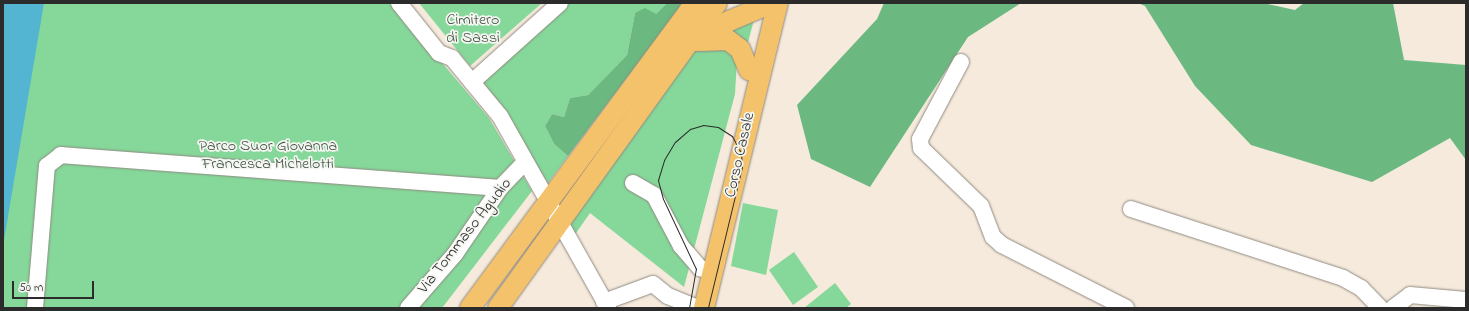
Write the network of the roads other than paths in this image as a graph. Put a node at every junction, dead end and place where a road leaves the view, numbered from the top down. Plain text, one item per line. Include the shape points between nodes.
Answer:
1 (399, 3) edge
2 (408, 3) edge
3 (560, 3) edge
4 (695, 3) edge
5 (717, 3) edge
6 (769, 5) edge
7 (692, 43) junction
8 (452, 58) junction
9 (961, 62) dead end
10 (749, 70) junction
11 (472, 82) junction
12 (525, 162) junction
13 (633, 183) dead end
14 (500, 188) junction
15 (548, 201) junction
16 (1131, 208) dead end
17 (560, 224) junction
18 (702, 269) junction
19 (1466, 300) edge
20 (606, 305) edge
21 (697, 307) edge
22 (35, 308) edge
23 (408, 308) edge
24 (470, 308) edge
25 (498, 308) edge
26 (1126, 308) edge
27 (1380, 308) edge
28 (1393, 308) edge

1 - 8 street via 440,52
2 - 8 street
3 - 11 street
4 - 15 main road
5 - 7 main road
6 - 7 main road via 729,21
6 - 10 main road, Corso Casale
6 - 21 main road, Corso Casale
7 - 10 main road via 712,38 728,40 740,49
7 - 17 main road
8 - 11 street
9 - 26 street via 920,139 921,148 981,206 993,237 1002,245
10 - 18 main road, Corso Casale
11 - 12 street via 500,116
12 - 14 street, Via Tommaso Agudio
12 - 15 street, Via Tommaso Agudio
13 - 18 street via 654,195 681,246
14 - 22 street via 61,155 47,166
14 - 23 street, Via Tommaso Agudio via 456,254
15 - 17 street, Via Tommaso Agudio
15 - 24 main road
16 - 27 street via 1343,278 1361,288
17 - 20 street, Via Tommaso Agudio
17 - 25 main road
18 - 21 main road, Corso Casale
19 - 28 street via 1410,295
20 - 21 street via 653,284 668,296

